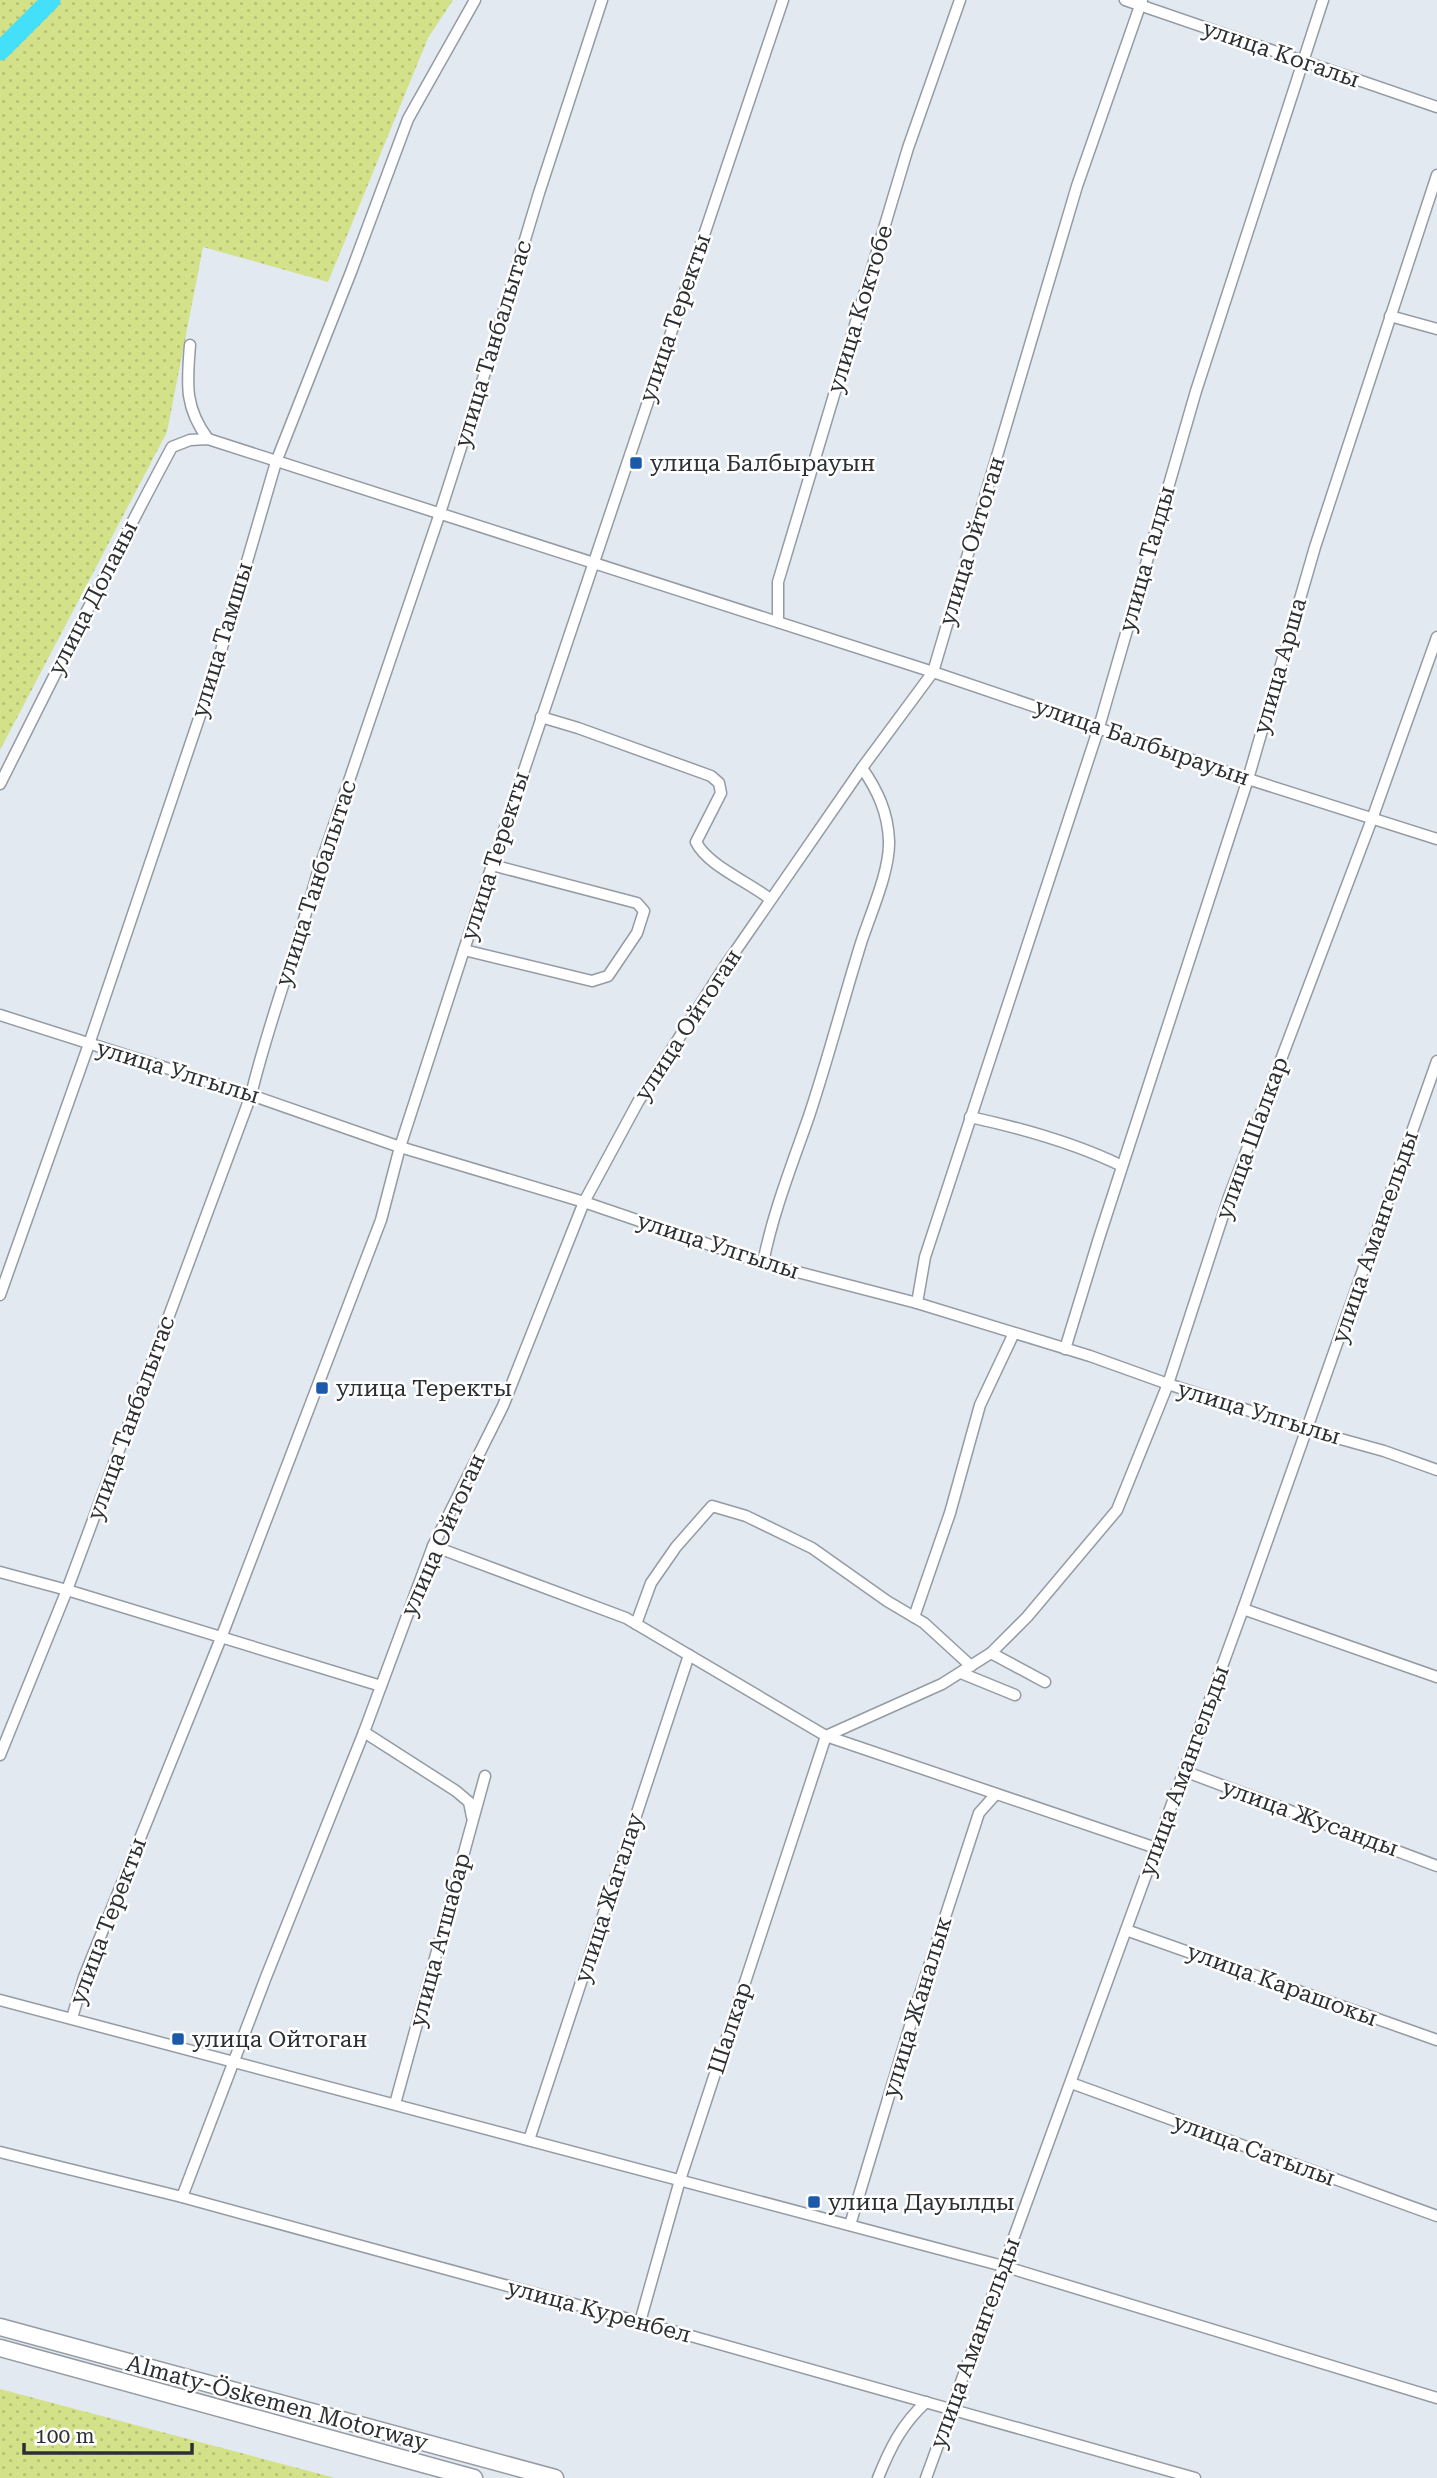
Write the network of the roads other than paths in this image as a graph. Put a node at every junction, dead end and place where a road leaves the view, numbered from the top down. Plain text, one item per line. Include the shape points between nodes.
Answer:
1 (475, 0) edge
2 (602, 0) edge
3 (783, 0) edge
4 (960, 0) edge
5 (1125, 0) edge
6 (1323, 0) edge
7 (1142, 3) edge
8 (1304, 63) junction
9 (1437, 107) edge
10 (1437, 175) edge
11 (1390, 316) junction
12 (1437, 329) edge
13 (190, 345) dead end
14 (208, 439) junction
15 (276, 462) junction
16 (440, 513) junction
17 (593, 562) junction
18 (778, 622) junction
19 (1437, 637) edge
20 (933, 672) junction
21 (541, 717) junction
22 (1099, 727) junction
23 (862, 768) junction
24 (1248, 779) junction
25 (0, 784) edge
26 (1371, 819) junction
27 (1437, 839) edge
28 (492, 865) junction
29 (770, 899) junction
30 (464, 950) junction
31 (0, 1015) edge
32 (89, 1044) junction
33 (1437, 1061) edge
34 (251, 1095) junction
35 (970, 1117) junction
36 (400, 1147) junction
37 (1122, 1166) junction
38 (584, 1202) junction
39 (762, 1263) junction
40 (0, 1294) edge
41 (918, 1303) junction
42 (1014, 1333) junction
43 (1065, 1349) junction
44 (1168, 1384) junction
45 (1308, 1430) junction
46 (1437, 1470) edge
47 (433, 1546) junction
48 (0, 1572) edge
49 (67, 1590) junction
50 (1243, 1609) junction
51 (914, 1617) junction
52 (636, 1624) junction
53 (221, 1638) junction
54 (991, 1653) junction
55 (689, 1655) junction
56 (971, 1666) junction
57 (961, 1672) junction
58 (1437, 1677) edge
59 (1045, 1682) dead end
60 (381, 1686) junction
61 (1015, 1695) dead end
62 (364, 1732) junction
63 (826, 1736) junction
64 (0, 1755) edge
65 (1184, 1771) junction
66 (485, 1776) dead end
67 (996, 1794) junction
68 (472, 1821) junction
69 (1156, 1848) junction
70 (1437, 1866) edge
71 (1126, 1930) junction
72 (0, 2000) edge
73 (72, 2018) junction
74 (1437, 2040) edge
75 (234, 2063) junction
76 (1071, 2083) junction
77 (395, 2104) junction
78 (529, 2140) junction
79 (0, 2152) edge
80 (680, 2180) junction
81 (182, 2197) junction
82 (1437, 2216) edge
83 (850, 2225) junction
84 (1003, 2266) junction
85 (640, 2322) junction
86 (0, 2327) edge
87 (18, 2332) junction
88 (6, 2350) edge
89 (1437, 2398) edge
90 (926, 2402) junction
91 (951, 2409) junction
92 (474, 2478) edge
93 (555, 2478) edge
94 (878, 2478) edge
95 (926, 2478) edge
96 (1195, 2478) edge

1 - 15 street, улица Тамшы via 408,119
2 - 16 street, улица Танбалытас
3 - 17 street, улица Теректы
4 - 18 street, улица Коктобе via 908,148 781,570
5 - 7 street, улица Когалы
6 - 8 street, улица Талды
7 - 8 street, улица Когалы
7 - 20 street, улица Ойтоган via 1077,186
8 - 9 street, улица Когалы
8 - 22 street, улица Талды via 1196,391
10 - 11 street, улица Арша
11 - 12 street
11 - 24 street, улица Арша via 1315,547
13 - 14 street via 189,401 195,422
14 - 15 street, улица Балбырауын
14 - 25 street, улица Доланы via 172,447
15 - 16 street, улица Балбырауын
15 - 32 street, улица Тамшы via 216,668
16 - 17 street, улица Балбырауын
16 - 34 street, улица Танбалытас via 317,876
17 - 18 street, улица Балбырауын
17 - 21 street, улица Теректы
18 - 20 street, улица Балбырауын
19 - 26 street, улица Шалкар
20 - 22 street, улица Балбырауын
20 - 23 street, улица Ойтоган
21 - 28 street, улица Теректы
21 - 29 street via 711,776 721,793 696,842 699,849
22 - 24 street, улица Балбырауын
22 - 35 street, улица Талды
23 - 29 street, улица Ойтоган
23 - 39 street via 877,790 889,844 878,893
24 - 26 street, улица Балбырауын
24 - 37 street, улица Арша
26 - 27 street, улица Балбырауын
26 - 44 street, улица Шалкар via 1229,1197
28 - 30 street, улица Теректы
28 - 30 street via 637,903 644,911 636,933 608,976 592,981
29 - 38 street, улица Ойтоган via 638,1102
30 - 36 street, улица Теректы
31 - 32 street, улица Улгылы
32 - 34 street, улица Улгылы
32 - 40 street, улица Тамшы
33 - 45 street, улица Амангельды
34 - 36 street, улица Улгылы
34 - 49 street, улица Танбалытас
35 - 37 street via 1064,1142
35 - 41 street, улица Талды via 925,1257
36 - 38 street, улица Улгылы
36 - 53 street, улица Теректы via 381,1220
37 - 43 street, улица Арша
38 - 39 street, улица Улгылы
38 - 47 street, улица Ойтоган via 503,1406
39 - 41 street, улица Улгылы
41 - 42 street, улица Улгылы
42 - 43 street, улица Улгылы
42 - 51 street via 981,1405
43 - 44 street, улица Улгылы
44 - 45 street, улица Улгылы
44 - 54 street, улица Шалкар via 1116,1510
45 - 46 street, улица Улгылы
45 - 50 street, улица Амангельды
47 - 52 street
47 - 60 street, улица Ойтоган
48 - 49 street
49 - 53 street
49 - 64 street, улица Танбалытас
50 - 58 street
50 - 65 street, улица Амангельды
51 - 52 street via 812,1548 746,1516 712,1506 652,1583
51 - 56 street
52 - 55 street
53 - 60 street
53 - 73 street, улица Теректы via 92,1956
54 - 56 street, улица Шалкар
54 - 59 street
55 - 63 street
55 - 78 street, улица Жагалау
56 - 57 street, улица Шалкар
57 - 61 street
57 - 63 street, улица Шалкар
60 - 62 street, улица Ойтоган
62 - 68 street via 469,1802
62 - 75 street, улица Ойтоган
63 - 67 street
63 - 80 street, Шалкар
65 - 69 street, улица Амангельды
65 - 70 street, улица Жусанды
66 - 68 street, улица Атшабар
67 - 69 street
67 - 83 street, улица Жаналык via 979,1813
68 - 77 street, улица Атшабар
69 - 71 street, улица Амангельды
71 - 74 street, улица Карашокы
71 - 76 street, улица Амангельды
72 - 73 street
73 - 75 street
75 - 77 street
75 - 81 street, улица Ойтоган
76 - 82 street, улица Сатылы
76 - 84 street, улица Амангельды
77 - 78 street
78 - 80 street
79 - 81 street, улица Куренбел
80 - 83 street
80 - 85 street, Шалкар
81 - 85 street, улица Куренбел
83 - 84 street
84 - 89 street
84 - 91 street, улица Амангельды
85 - 90 street, улица Куренбел
86 - 87 highway, Almaty-Öskemen Motorway
87 - 88 highway
87 - 93 highway, Almaty-Öskemen Motorway
88 - 92 highway, Almaty-Öskemen Motorway
90 - 91 street, улица Куренбел
90 - 94 street via 897,2434
91 - 95 street, улица Амангельды
91 - 96 street, улица Куренбел

